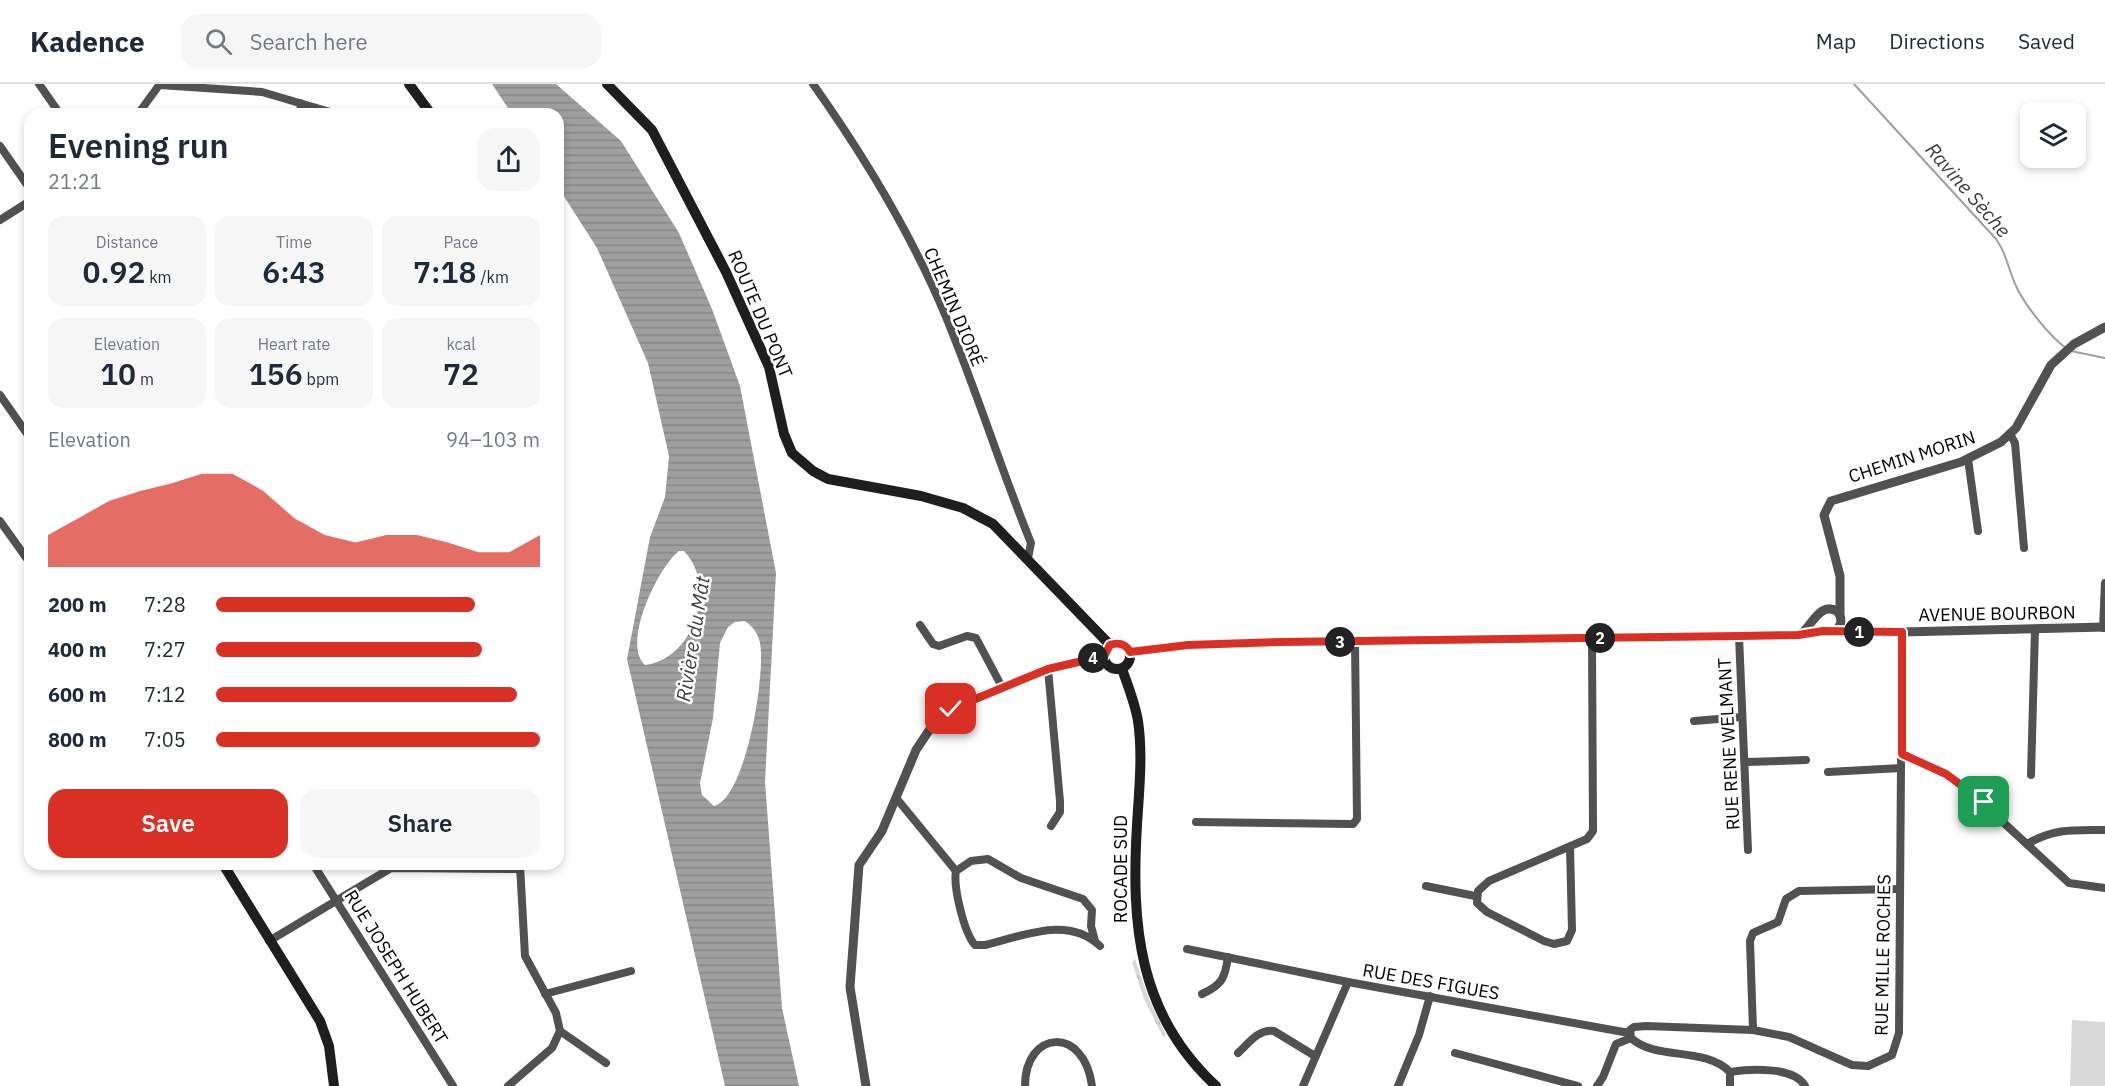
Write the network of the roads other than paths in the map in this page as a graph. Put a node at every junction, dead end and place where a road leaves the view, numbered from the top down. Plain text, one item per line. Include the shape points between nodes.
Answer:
1 (39, 84) edge
2 (160, 84) edge
3 (409, 84) edge
4 (607, 84) edge
5 (813, 84) edge
6 (300, 103) junction
7 (56, 108) edge
8 (142, 108) edge
9 (301, 108) edge
10 (317, 108) edge
11 (427, 108) edge
12 (0, 146) edge
13 (24, 180) edge
14 (24, 207) edge
15 (0, 220) edge
16 (2105, 327) edge
17 (0, 395) edge
18 (24, 429) edge
19 (2010, 434) junction
20 (1968, 459) junction
21 (0, 521) edge
22 (1978, 531) dead end
23 (2024, 548) dead end
24 (24, 555) edge
25 (1028, 558) junction
26 (2105, 583) edge
27 (1841, 589) junction
28 (1828, 608) junction
29 (1817, 617) junction
30 (1841, 617) junction
31 (920, 626) dead end
32 (2104, 628) edge
33 (2035, 629) junction
34 (1823, 631) junction
35 (1835, 631) junction
36 (1854, 631) junction
37 (1902, 632) junction
38 (1801, 634) junction
39 (1739, 636) junction
40 (1592, 638) junction
41 (1355, 642) junction
42 (1110, 645) junction
43 (1130, 652) junction
44 (1104, 656) junction
45 (1048, 669) junction
46 (1122, 669) junction
47 (1002, 687) junction
48 (1742, 717) junction
49 (1694, 721) dead end
50 (1902, 754) junction
51 (1806, 760) dead end
52 (1747, 762) junction
53 (1901, 768) junction
54 (1828, 772) dead end
55 (2031, 775) dead end
56 (897, 799) junction
57 (1196, 822) dead end
58 (1051, 826) dead end
59 (2105, 830) edge
60 (2027, 844) junction
61 (1570, 847) junction
62 (1748, 850) dead end
63 (228, 870) edge
64 (317, 870) edge
65 (385, 870) edge
66 (520, 870) edge
67 (957, 871) junction
68 (1426, 886) dead end
69 (2105, 888) edge
70 (1899, 889) junction
71 (1475, 896) junction
72 (336, 900) junction
73 (269, 941) junction
74 (1187, 949) dead end
75 (1228, 957) junction
76 (631, 971) dead end
77 (1348, 982) junction
78 (545, 994) junction
79 (1202, 994) dead end
80 (1430, 996) junction
81 (1753, 1030) junction
82 (560, 1031) junction
83 (1630, 1035) junction
84 (1238, 1053) dead end
85 (1455, 1053) dead end
86 (1315, 1056) junction
87 (606, 1063) dead end
88 (1730, 1072) junction
89 (334, 1086) edge
90 (453, 1086) edge
91 (508, 1086) edge
92 (866, 1086) edge
93 (1025, 1086) edge
94 (1092, 1086) edge
95 (1216, 1086) edge
96 (1303, 1086) edge
97 (1398, 1086) edge
98 (1578, 1086) edge
99 (1597, 1086) edge
100 (1730, 1086) edge
101 (1804, 1086) edge

1 - 7 street
2 - 6 street via 262,92
2 - 8 street
3 - 11 main road
4 - 25 main road, ROUTE DU PONT via 651,130 726,272 769,367 792,453 828,479 963,508 993,524
5 - 25 street, CHEMIN DIORÉ via 909,241 946,317 1031,543
6 - 9 street
6 - 10 street
12 - 13 street
14 - 15 street
16 - 19 street, CHEMIN MORIN via 2074,344 2052,365
17 - 18 street
19 - 20 street, CHEMIN MORIN
19 - 23 street via 2015,443
20 - 22 street
20 - 27 street, CHEMIN MORIN via 1830,501 1824,515
21 - 24 street
25 - 42 main road, ROUTE DU PONT
26 - 32 street
27 - 28 street
27 - 30 street, CHEMIN MORIN
28 - 29 street
28 - 30 street
29 - 34 street
29 - 38 street
30 - 35 street
30 - 36 street
31 - 47 street via 939,646 967,636 976,638
32 - 33 street, AVENUE BOURBON
33 - 37 street, AVENUE BOURBON
33 - 55 street
34 - 35 street
34 - 38 street
35 - 36 street, AVENUE BOURBON
36 - 37 street, AVENUE BOURBON
37 - 50 street, RUE MILLE ROCHES
38 - 39 street
39 - 40 street
39 - 48 street, RUE RENE WELMANT
40 - 41 street
40 - 61 street via 1593,831 1587,839
41 - 43 street via 1188,645
41 - 57 street via 1357,819 1353,824
42 - 43 main road via 1122,644
42 - 44 main road
43 - 46 main road
44 - 45 street
44 - 46 main road via 1110,667
45 - 47 street
45 - 58 street via 1060,801 1060,812
46 - 95 main road, ROCADE SUD via 1139,729 1134,896 1139,943 1164,1015 1189,1057
47 - 56 street via 961,703 932,726 916,750
48 - 49 street
48 - 52 street, RUE RENE WELMANT
50 - 53 street, RUE MILLE ROCHES
50 - 60 street via 1929,765 1967,789
51 - 52 street
52 - 62 street, RUE RENE WELMANT
53 - 54 street
53 - 70 street, RUE MILLE ROCHES
56 - 67 street
56 - 92 street via 858,871 850,987
59 - 60 street via 2057,830
60 - 69 street via 2069,884
61 - 71 street via 1489,881
61 - 71 street via 1572,930 1568,941 1544,941 1481,908
63 - 73 main road
64 - 72 street, RUE JOSEPH HUBERT
65 - 72 street
66 - 78 street via 523,950
67 - 67 street via 956,891 975,945 1054,928 1078,932 1098,943 1090,926 1092,910 1083,899 1021,878 988,859 971,861
68 - 71 street
70 - 81 street via 1799,891 1786,899 1778,922 1753,933 1750,941
70 - 81 street, RUE MILLE ROCHES via 1899,1033 1892,1055 1868,1066 1852,1065 1789,1037
72 - 73 street
72 - 90 street, RUE JOSEPH HUBERT
73 - 89 main road via 320,1021 329,1046
74 - 75 street, RUE DES FIGUES
75 - 77 street, RUE DES FIGUES
75 - 79 street via 1224,980
76 - 78 street
77 - 80 street, RUE DES FIGUES
77 - 86 street
78 - 82 street via 556,1013
80 - 83 street, RUE DES FIGUES
80 - 97 street
81 - 83 street, RUE MILLE ROCHES via 1646,1026 1634,1027
82 - 87 street
82 - 91 street via 552,1048
83 - 88 street via 1647,1047 1720,1062
83 - 99 street via 1616,1044
84 - 86 street via 1267,1030
85 - 98 street
86 - 96 street
88 - 100 street
88 - 101 street via 1758,1068 1794,1077
93 - 94 street via 1033,1054 1051,1043 1063,1043 1080,1052

